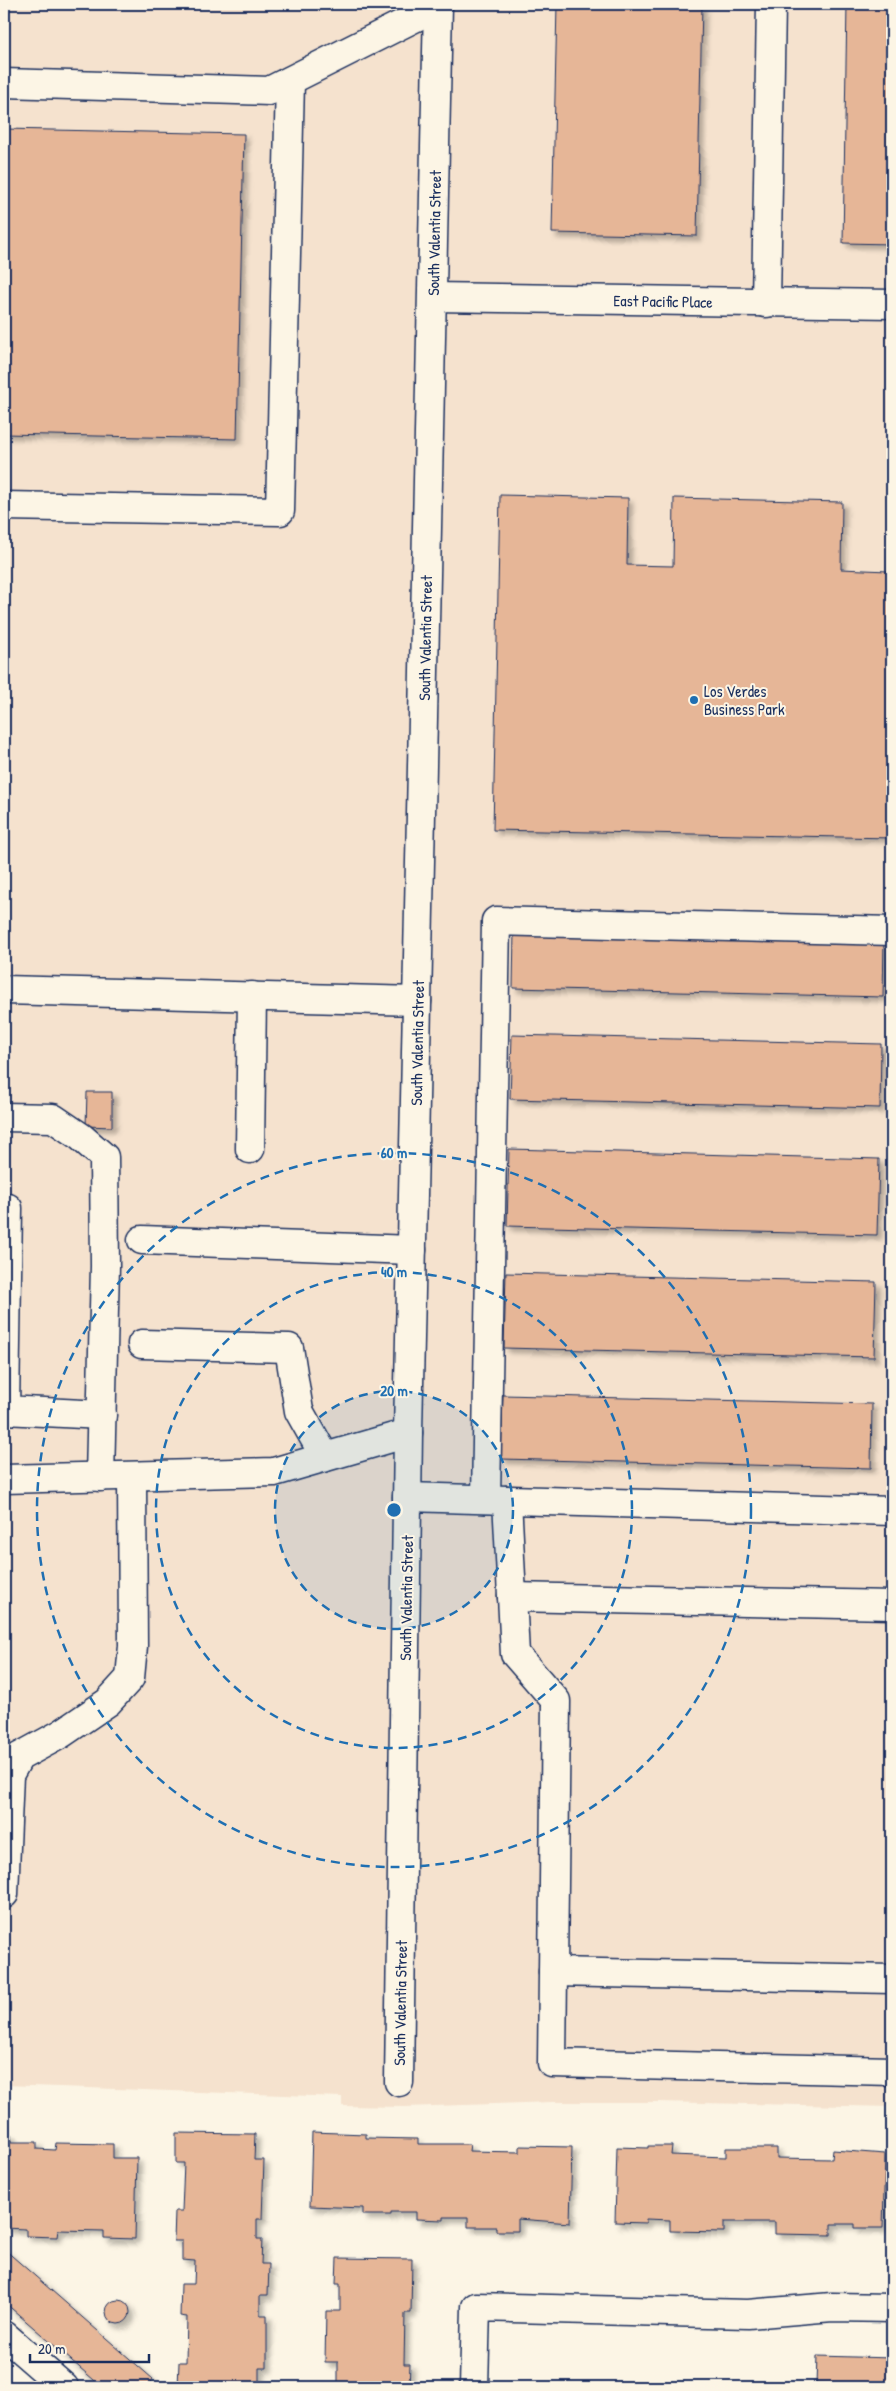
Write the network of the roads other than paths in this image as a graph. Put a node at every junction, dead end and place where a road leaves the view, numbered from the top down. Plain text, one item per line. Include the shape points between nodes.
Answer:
1 (770, 4) edge
2 (438, 5) edge
3 (290, 81) junction
4 (4, 83) edge
5 (433, 297) junction
6 (766, 303) junction
7 (892, 304) edge
8 (4, 506) edge
9 (892, 931) edge
10 (4, 990) edge
11 (252, 996) junction
12 (418, 1001) junction
13 (4, 1116) edge
14 (250, 1149) dead end
15 (8, 1208) dead end
16 (142, 1240) dead end
17 (412, 1250) junction
18 (142, 1344) dead end
19 (102, 1415) junction
20 (408, 1433) junction
21 (325, 1458) junction
22 (132, 1476) junction
23 (100, 1477) junction
24 (4, 1479) edge
25 (407, 1496) junction
26 (497, 1499) junction
27 (892, 1511) edge
28 (512, 1598) junction
29 (892, 1605) edge
30 (4, 1894) edge
31 (553, 1972) junction
32 (892, 1979) edge
33 (892, 2071) edge
34 (399, 2082) dead end
35 (892, 2308) edge
36 (4, 2335) edge
37 (64, 2387) edge
38 (474, 2387) edge

1 - 6 street
2 - 3 street
2 - 5 street, South Valentia Street
3 - 4 street via 269,91
3 - 8 street via 280,511
5 - 6 street, East Pacific Place
5 - 12 street, South Valentia Street
6 - 7 street, East Pacific Place
9 - 26 street via 496,921
10 - 11 street
11 - 12 street
11 - 14 street
12 - 17 street, South Valentia Street
13 - 19 street via 52,1118 104,1157
15 - 19 street via 5,1410
16 - 17 street
17 - 20 street, South Valentia Street
18 - 21 street via 289,1348 299,1411
19 - 23 street
20 - 21 street
20 - 25 street, South Valentia Street
21 - 22 street via 274,1472
22 - 23 street
22 - 30 street via 133,1646 130,1678 108,1702 61,1734 19,1757 9,1775
23 - 24 street
25 - 26 street
25 - 34 street, South Valentia Street
26 - 27 street
26 - 28 street
28 - 29 street
28 - 31 street via 515,1654 556,1701
31 - 32 street
31 - 33 street via 552,2063
35 - 38 street via 832,2307 748,2314 476,2307
36 - 37 street

